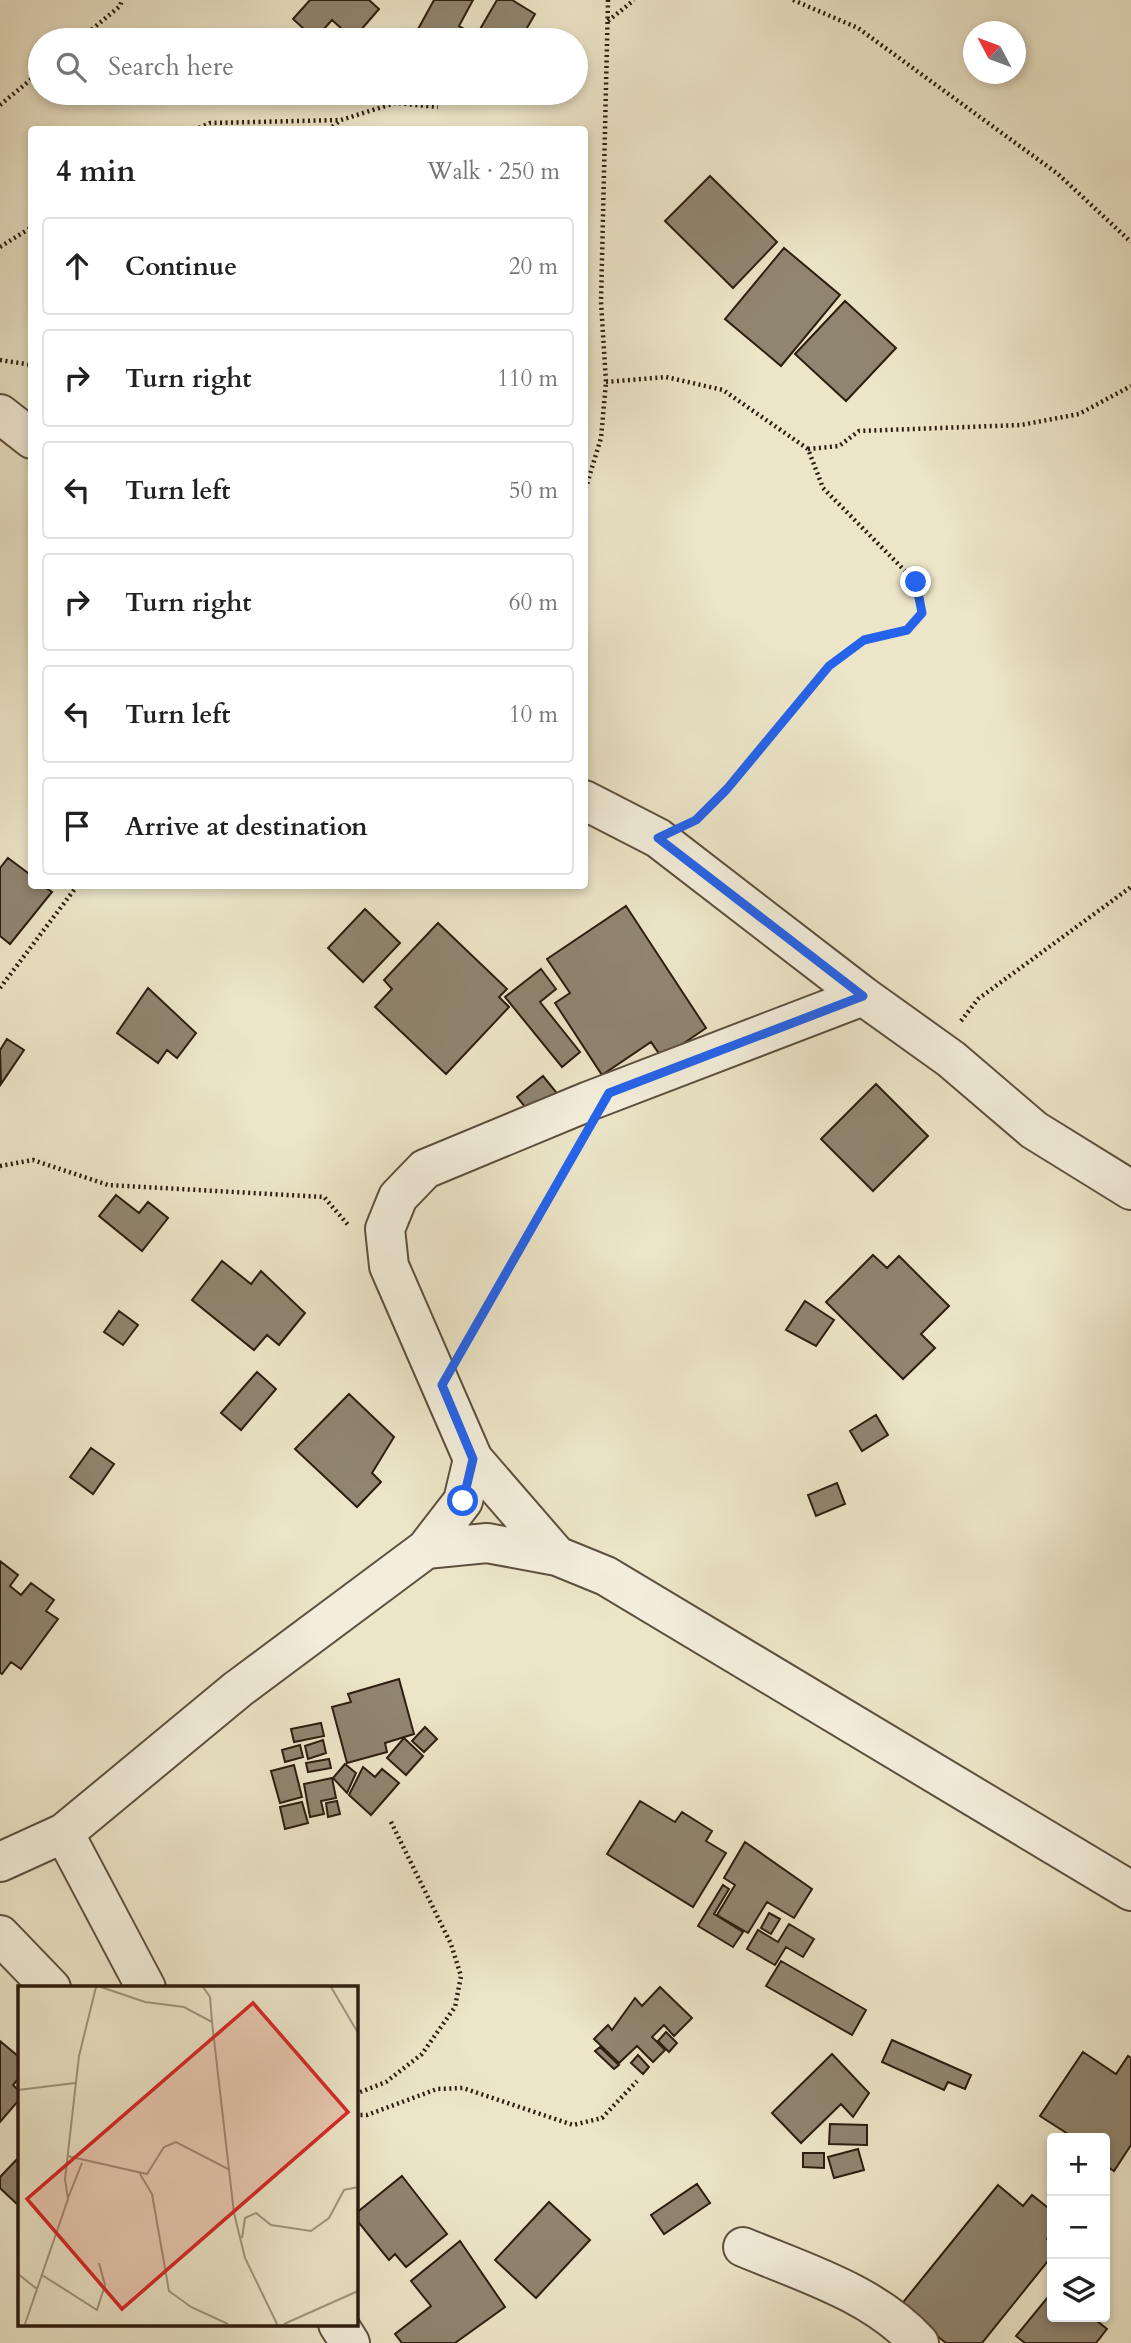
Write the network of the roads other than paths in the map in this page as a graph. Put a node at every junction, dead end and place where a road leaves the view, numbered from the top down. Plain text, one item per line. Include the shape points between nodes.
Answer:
1 (0, 414) edge
2 (28, 436) edge
3 (588, 802) edge
4 (863, 996) junction
5 (1131, 1190) edge
6 (473, 1459) junction
7 (426, 1549) junction
8 (557, 1556) junction
9 (64, 1833) junction
10 (0, 1862) edge
11 (1131, 1891) edge
12 (0, 1935) edge
13 (49, 1986) edge
14 (145, 1986) edge
15 (743, 2247) dead end
16 (339, 2326) edge
17 (350, 2343) edge
18 (919, 2343) edge

1 - 2 street
3 - 4 street via 658,838
4 - 5 street via 951,1059 1034,1130
4 - 6 street via 425,1169 398,1197 385,1229 389,1266
6 - 7 street via 463,1501
6 - 8 street
7 - 8 street via 487,1543
7 - 9 street via 238,1689
8 - 11 street via 606,1576
9 - 10 street
9 - 14 street
12 - 13 street
15 - 18 street via 863,2298 904,2326
16 - 17 street

